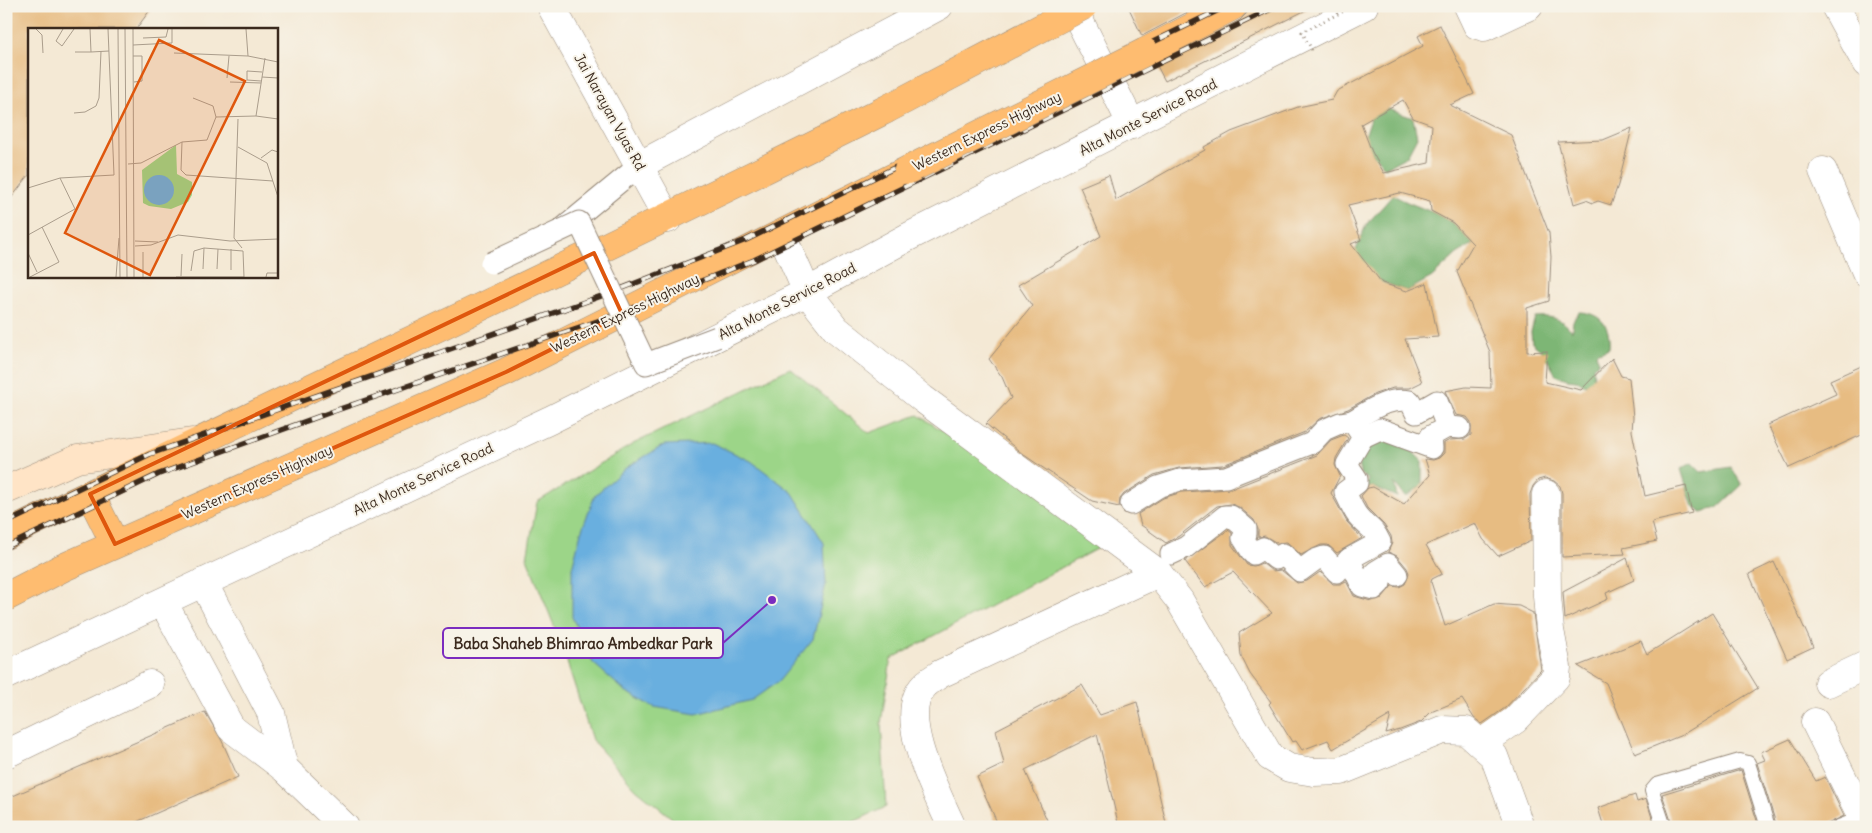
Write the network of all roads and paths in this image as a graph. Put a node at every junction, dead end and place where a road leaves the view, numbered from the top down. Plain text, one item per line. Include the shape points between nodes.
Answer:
1 (550, 6) edge
2 (939, 6) edge
3 (1072, 6) edge
4 (1082, 6) edge
5 (1233, 6) edge
6 (1354, 6) edge
7 (1364, 6) edge
8 (1468, 6) edge
9 (1529, 6) edge
10 (1835, 6) edge
11 (1312, 50) dead end
12 (1866, 63) edge
13 (1132, 125) junction
14 (640, 165) junction
15 (1823, 171) dead end
16 (668, 219) junction
17 (559, 232) junction
18 (782, 235) junction
19 (492, 263) dead end
20 (1866, 272) edge
21 (807, 292) junction
22 (717, 337) junction
23 (1358, 429) junction
24 (199, 441) junction
25 (6, 490) edge
26 (90, 494) junction
27 (1546, 494) dead end
28 (1131, 504) dead end
29 (6, 535) edge
30 (114, 544) junction
31 (1349, 559) junction
32 (1165, 563) junction
33 (1397, 575) dead end
34 (204, 582) junction
35 (6, 597) edge
36 (163, 602) junction
37 (1866, 665) edge
38 (6, 675) edge
39 (1828, 683) dead end
40 (150, 684) dead end
41 (1815, 722) dead end
42 (1482, 744) junction
43 (6, 754) edge
44 (284, 768) junction
45 (1855, 824) edge
46 (344, 827) edge
47 (952, 827) edge
48 (1520, 827) edge
49 (1664, 827) edge
50 (1768, 827) edge

1 - 14 street, Jai Narayan Vyas Rd
2 - 14 street
3 - 13 street
4 - 16 highway, bridge
5 - 18 highway, Western Express Highway, bridge
6 - 11 path, bridge via 1302,32
7 - 13 street, Alta Monte Service Road
8 - 9 street via 1478,25 1484,28
10 - 12 street
13 - 21 street, Alta Monte Service Road via 908,237
14 - 16 street, Jai Narayan Vyas Rd
14 - 17 street
15 - 20 street
16 - 24 highway
17 - 19 street, bridge
17 - 22 street, bridge via 579,222 646,364
18 - 21 street
18 - 30 highway, Western Express Highway via 506,372
21 - 22 street, Alta Monte Service Road
21 - 32 street via 836,329 902,381
22 - 34 street, Alta Monte Service Road via 550,420
23 - 23 street via 1378,406 1398,399 1410,400 1416,413 1437,401 1454,428 1431,436 1432,448 1380,429
23 - 28 street via 1340,423 1324,430 1312,443 1226,477 1180,480 1158,487
23 - 31 street via 1347,464 1357,483 1345,492 1356,513 1374,529 1380,542
24 - 25 main road via 77,459
24 - 26 highway
26 - 29 highway
26 - 30 highway
27 - 42 street via 1547,596 1556,677 1515,720
30 - 35 highway, Western Express Highway
31 - 32 street via 1337,572 1324,557 1300,571 1283,554 1276,560 1263,548 1253,554 1243,538 1246,529 1231,516 1225,516
31 - 33 street via 1362,586 1374,589 1380,583 1375,572 1388,564
32 - 42 street via 1180,601 1270,757 1289,768 1314,772 1341,771 1442,730 1466,731
32 - 47 street via 940,674 923,686 914,709 915,730 926,768
34 - 36 street, Alta Monte Service Road
34 - 44 street via 271,713
36 - 38 street, Alta Monte Service Road
36 - 44 street via 231,728
37 - 39 street
40 - 43 street
41 - 45 street
42 - 48 street via 1494,756
44 - 46 street
49 - 50 lane via 1652,791 1657,785 1740,761 1748,763

